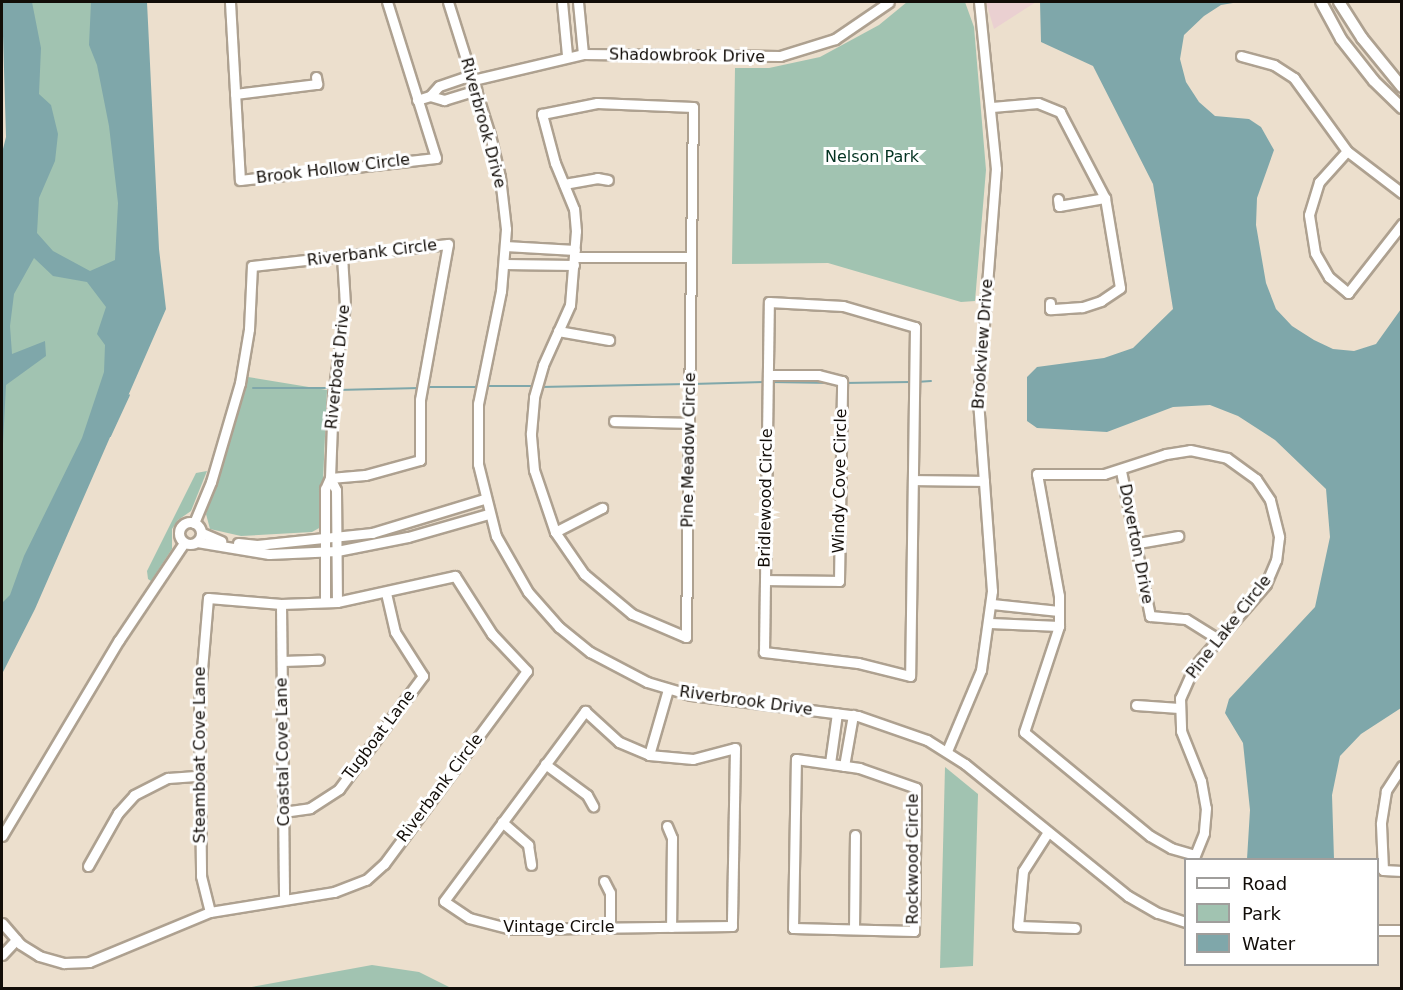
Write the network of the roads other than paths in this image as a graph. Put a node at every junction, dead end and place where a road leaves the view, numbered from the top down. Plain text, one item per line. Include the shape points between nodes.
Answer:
1 (230, 2) edge
2 (387, 2) edge
3 (448, 2) edge
4 (562, 2) edge
5 (578, 2) edge
6 (889, 2) edge
7 (979, 2) edge
8 (1321, 2) edge
9 (1339, 2) edge
10 (583, 54) junction
11 (567, 55) junction
12 (1241, 56) dead end
13 (316, 77) dead end
14 (473, 82) junction
15 (1401, 87) edge
16 (235, 94) junction
17 (430, 96) junction
18 (417, 100) junction
19 (992, 107) junction
20 (1401, 108) edge
21 (1347, 151) junction
22 (608, 180) dead end
23 (564, 184) junction
24 (1401, 193) edge
25 (1105, 198) junction
26 (1058, 199) dead end
27 (1401, 224) edge
28 (505, 246) junction
29 (554, 249) junction
30 (342, 256) junction
31 (574, 257) junction
32 (691, 257) junction
33 (553, 262) junction
34 (504, 264) junction
35 (1050, 303) dead end
36 (558, 331) junction
37 (609, 340) dead end
38 (768, 375) junction
39 (614, 422) dead end
40 (689, 423) junction
41 (1121, 471) junction
42 (330, 478) junction
43 (913, 480) junction
44 (984, 481) junction
45 (484, 499) junction
46 (602, 508) dead end
47 (488, 514) junction
48 (194, 523) junction
49 (555, 532) junction
50 (202, 533) junction
51 (1178, 536) dead end
52 (325, 539) junction
53 (337, 539) junction
54 (184, 543) junction
55 (197, 543) junction
56 (1138, 543) junction
57 (337, 551) junction
58 (325, 552) junction
59 (765, 580) junction
60 (386, 594) junction
61 (208, 598) joint
62 (325, 602) junction
63 (337, 602) junction
64 (281, 604) junction
65 (992, 604) junction
66 (1041, 609) junction
67 (1059, 611) junction
68 (990, 623) junction
69 (1040, 624) junction
70 (1059, 626) junction
71 (1218, 639) junction
72 (282, 660) junction
73 (319, 660) dead end
74 (668, 689) junction
75 (1136, 705) dead end
76 (1179, 708) junction
77 (837, 713) junction
78 (854, 715) junction
79 (832, 746) junction
80 (848, 750) junction
81 (947, 751) junction
82 (649, 755) junction
83 (830, 763) junction
84 (545, 764) junction
85 (844, 765) junction
86 (1401, 766) edge
87 (199, 776) junction
88 (593, 806) dead end
89 (284, 812) junction
90 (502, 822) junction
91 (667, 826) dead end
92 (1048, 832) junction
93 (855, 835) dead end
94 (2, 836) edge
95 (531, 865) dead end
96 (88, 866) dead end
97 (1401, 871) edge
98 (604, 880) dead end
99 (284, 899) junction
100 (210, 912) junction
101 (1184, 922) edge
102 (2, 923) edge
103 (671, 927) junction
104 (610, 928) junction
105 (1075, 928) dead end
106 (854, 929) junction
107 (1379, 930) edge
108 (1401, 930) edge
109 (16, 940) junction
110 (2, 955) edge

1 - 16 street, Brook Hollow Circle
2 - 18 street, Brook Hollow Circle
3 - 14 street, Riverbrook Drive
4 - 11 street
5 - 10 street
6 - 10 street, Shadowbrook Drive via 835,39 780,56
7 - 19 street, Brookview Drive
8 - 20 main road via 1341,39
9 - 15 main road
10 - 11 street, Shadowbrook Drive
11 - 14 street, Shadowbrook Drive
12 - 21 street via 1274,64 1294,78
13 - 16 street via 317,84
14 - 17 street via 439,86
14 - 17 street via 444,100
14 - 28 street, Riverbrook Drive via 500,177
16 - 18 street, Brook Hollow Circle via 240,180 436,158
17 - 18 street
19 - 25 street via 1038,103 1060,112
19 - 44 street, Brookview Drive via 996,192 978,386
21 - 24 street
21 - 27 street via 1325,172 1311,204 1311,241 1325,271 1348,293
22 - 23 street
23 - 31 street, Pine Meadow Circle via 574,208
23 - 32 street, Pine Meadow Circle via 542,114 597,103 693,107
25 - 26 street via 1059,206
25 - 35 street via 1120,288 1101,301 1082,307 1050,309
28 - 29 street
28 - 34 street, Riverbrook Drive
29 - 31 street
29 - 33 street
30 - 42 street, Riverboat Drive via 345,305 333,395
30 - 42 street, Riverbank Circle via 448,244 420,400 420,460 365,475
30 - 48 street, Riverbank Circle via 252,266 249,329 240,383 212,482
31 - 32 street
31 - 33 street
31 - 36 street, Pine Meadow Circle via 570,305
32 - 40 street, Pine Meadow Circle
33 - 34 street
34 - 45 street, Riverbrook Drive via 478,404 477,455
36 - 37 street
36 - 49 street, Pine Meadow Circle via 538,379 531,433 538,488
38 - 43 street, Bridlewood Circle via 769,302 843,306 915,327
38 - 59 street, Bridlewood Circle
38 - 59 street, Windy Cove Circle via 818,375 842,381 839,581
39 - 40 street
40 - 49 street, Pine Meadow Circle via 686,637 648,623 614,602 584,574
41 - 56 street, Doverton Drive
41 - 67 street, Pine Lake Circle via 1037,474
41 - 71 street, Pine Lake Circle via 1166,454 1204,451 1238,464 1256,478 1270,500 1279,537 1271,573
42 - 52 street via 325,489
42 - 53 street via 336,490
43 - 44 street
43 - 59 street, Bridlewood Circle via 910,676 858,663 764,652
44 - 65 street, Brookview Drive
45 - 47 street, Riverbrook Drive
45 - 53 street via 372,533
46 - 49 street
47 - 57 street via 408,537
47 - 74 street, Riverbrook Drive via 515,573 559,627 605,662
48 - 50 street
48 - 54 street via 180,527
50 - 52 street via 215,540 251,544
50 - 55 street
51 - 56 street
52 - 53 street
52 - 58 street
53 - 57 street
54 - 55 street
54 - 94 street via 119,640
55 - 58 street via 269,554
56 - 71 street, Doverton Drive via 1150,616 1186,619
57 - 58 street
57 - 63 street
58 - 62 street
60 - 63 street, Riverbank Circle
60 - 89 street, Tugboat Lane via 395,632 423,676 339,789 310,808
60 - 99 street, Riverbank Circle via 455,576 485,625 527,671 376,872 345,890
61 - 64 street, Riverbank Circle
61 - 87 street, Steamboat Cove Lane via 199,679
62 - 63 street, Riverbank Circle
62 - 64 street, Riverbank Circle
64 - 72 street, Coastal Cove Lane
65 - 66 street
65 - 68 street, Brookview Drive
66 - 67 street
66 - 69 street
67 - 70 street, Pine Lake Circle
68 - 69 street
68 - 81 street, Brookview Drive via 974,692
69 - 70 street
70 - 76 street, Pine Lake Circle via 1024,732 1150,836 1195,855 1204,833 1206,808 1201,781 1181,731
71 - 76 street, Pine Lake Circle via 1188,676
72 - 73 street
72 - 89 street, Coastal Cove Lane
74 - 77 street, Riverbrook Drive
74 - 82 street
75 - 76 street
77 - 78 street, Riverbrook Drive
77 - 79 street
78 - 80 street
78 - 81 street, Riverbrook Drive via 894,726
79 - 80 street
79 - 83 street
80 - 85 street
81 - 92 street, Riverbrook Drive
82 - 84 street, Vintage Circle via 619,742 585,711
82 - 103 street, Vintage Circle via 693,759 735,748 732,926
83 - 85 street, Rockwood Circle
83 - 106 street, Rockwood Circle via 796,759 793,928
84 - 88 street via 587,795
84 - 90 street, Vintage Circle
85 - 106 street, Rockwood Circle via 915,788 914,931
86 - 97 street via 1386,791 1381,824 1383,870
87 - 96 street via 168,778 134,795 118,813
87 - 100 street, Steamboat Cove Lane via 201,876
89 - 99 street, Coastal Cove Lane
90 - 95 street via 528,844
90 - 104 street, Vintage Circle via 444,901 469,918 496,927
91 - 103 street via 672,838
92 - 101 street, Riverbrook Drive via 1128,896
92 - 105 street via 1023,871 1018,926
93 - 106 street
98 - 104 street via 610,892
99 - 100 street, Riverbank Circle
100 - 109 street, Riverbank Circle via 89,962 52,960
102 - 109 street, Riverbank Circle
103 - 104 street, Vintage Circle
107 - 108 street
109 - 110 street

